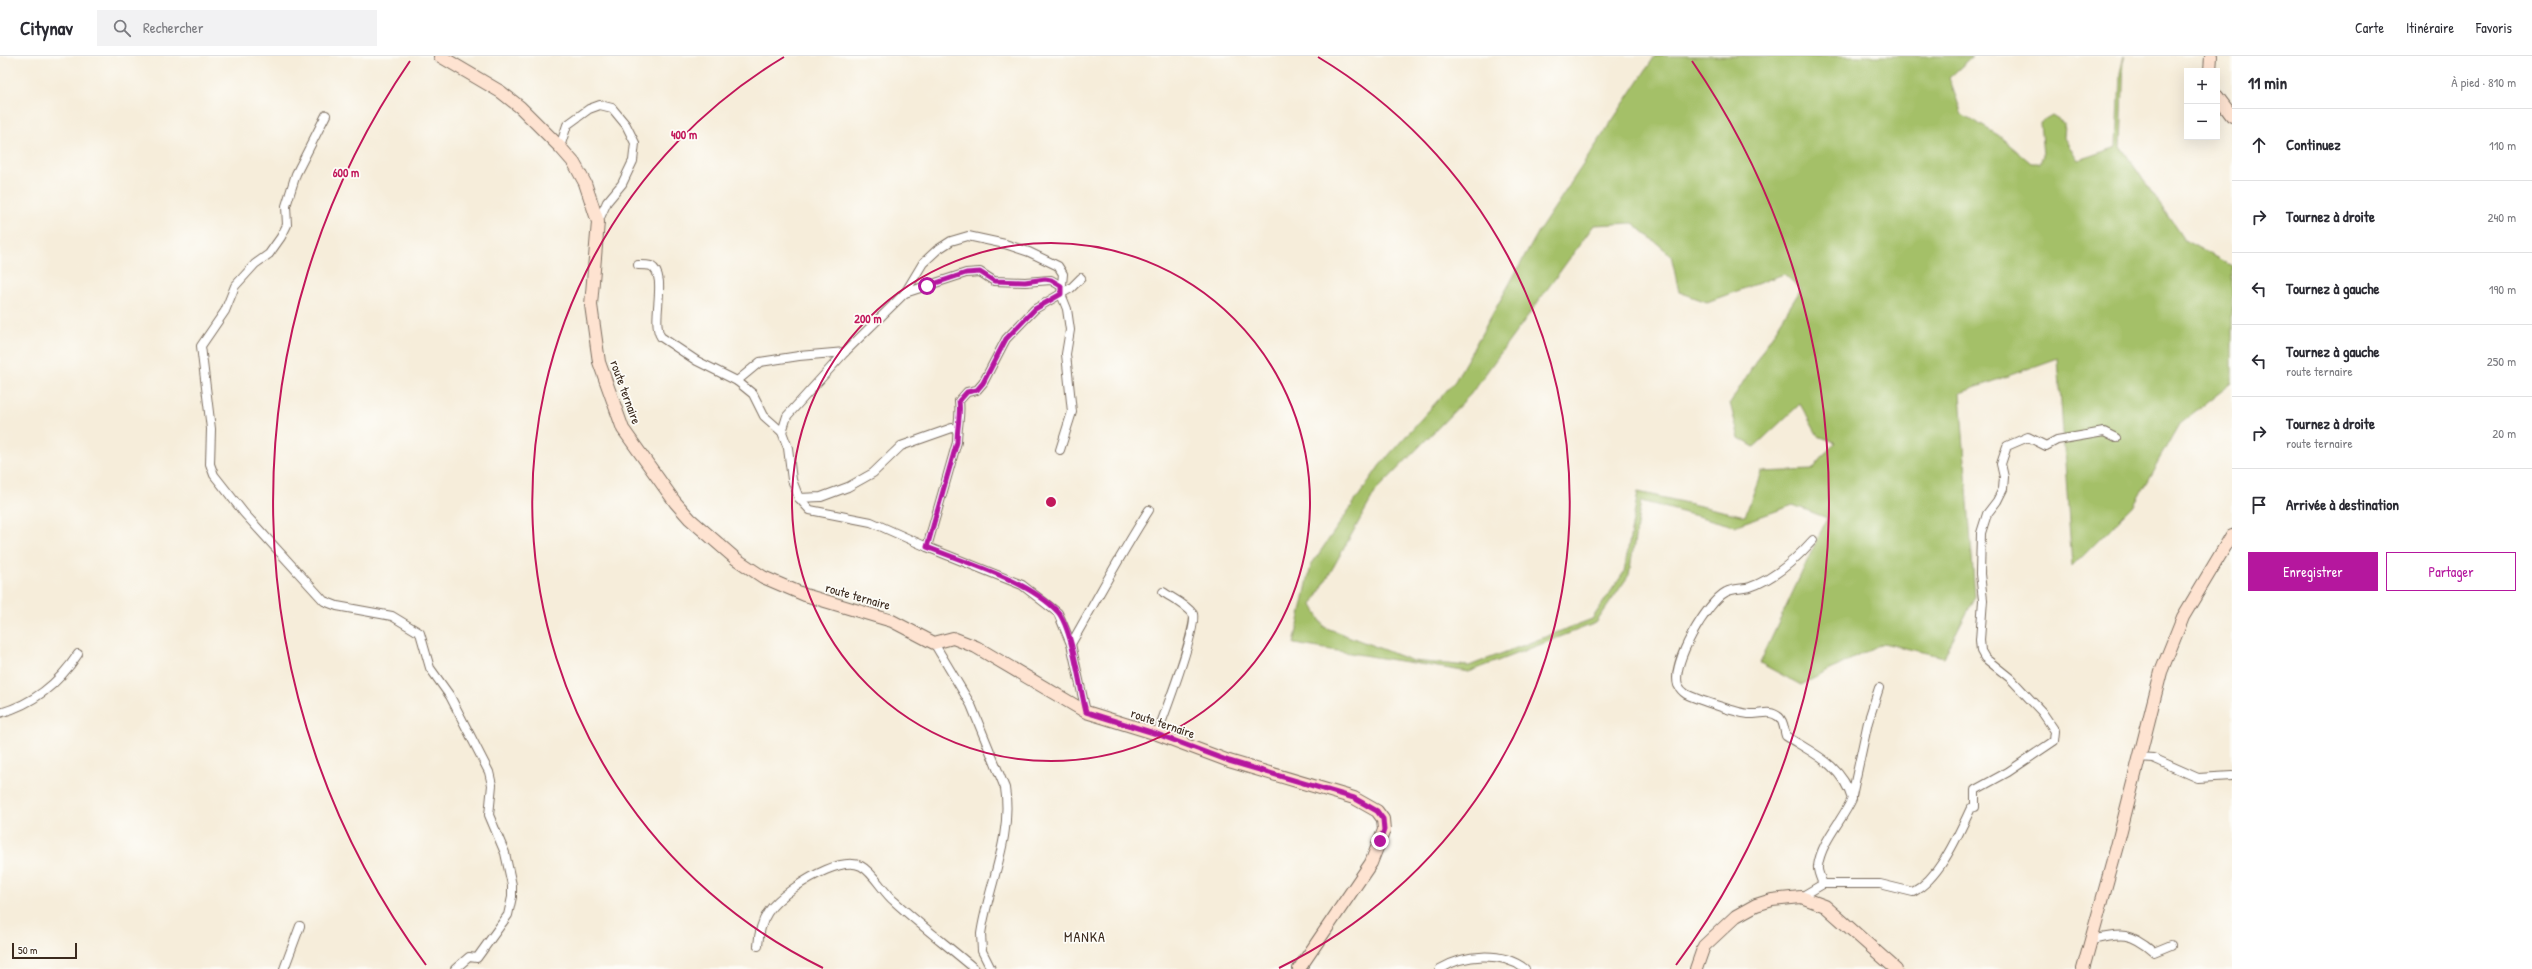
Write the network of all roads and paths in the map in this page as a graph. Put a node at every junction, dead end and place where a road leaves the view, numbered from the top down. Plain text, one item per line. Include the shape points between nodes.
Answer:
1 (440, 56) edge
2 (2211, 56) edge
3 (2210, 68) edge
4 (2220, 100) edge
5 (326, 115) dead end
6 (2232, 116) edge
7 (560, 147) junction
8 (598, 222) junction
9 (638, 265) dead end
10 (1081, 278) dead end
11 (1061, 290) junction
12 (905, 293) junction
13 (845, 352) junction
14 (737, 381) junction
15 (957, 429) junction
16 (782, 432) junction
17 (2116, 438) dead end
18 (1060, 450) dead end
19 (799, 498) junction
20 (1149, 510) dead end
21 (2232, 535) edge
22 (1813, 540) dead end
23 (927, 547) junction
24 (1163, 592) dead end
25 (934, 642) junction
26 (1071, 644) junction
27 (78, 654) dead end
28 (1879, 688) dead end
29 (1086, 712) junction
30 (0, 713) edge
31 (1157, 734) junction
32 (2138, 757) junction
33 (2232, 776) edge
34 (1852, 799) junction
35 (1823, 884) junction
36 (1801, 897) junction
37 (300, 926) dead end
38 (2092, 940) junction
39 (2170, 945) dead end
40 (758, 946) dead end
41 (284, 969) edge
42 (454, 969) edge
43 (975, 969) edge
44 (991, 969) edge
45 (1300, 969) edge
46 (1440, 969) edge
47 (1525, 969) edge
48 (1696, 969) edge
49 (1896, 969) edge
50 (2082, 969) edge

1 - 7 street, route ternaire via 501,92
2 - 3 street
4 - 6 street
5 - 42 street via 296,174 286,206 287,225 281,237 269,254 255,264 235,286 225,311 201,346 211,430 210,464 214,475 244,513 324,601 337,606 392,616 420,633 430,668 450,696 476,745 492,785 489,815 499,834 507,860 512,898 504,922 477,958 469,957
7 - 8 street, route ternaire via 574,163 584,182
7 - 8 street via 567,124 589,109 600,105 612,108 626,125 635,143 633,161 622,184 607,202
8 - 25 street, route ternaire via 591,305 599,362 623,429 675,502 690,519 763,577 805,595 892,621
9 - 14 street via 650,266 655,270 660,287 656,316 661,337 697,361
10 - 11 street
11 - 12 street via 1051,280 994,281 980,272
11 - 12 street via 1063,274 1058,266 1029,252 968,236 951,241 937,250 923,263
11 - 15 street via 1035,309 1006,339 983,383 977,390 967,392 959,401 961,415
11 - 18 street via 1070,330 1066,354 1072,412
12 - 13 street
13 - 14 street via 760,362
13 - 16 street via 787,416
14 - 16 street via 753,394 764,416
15 - 19 street via 952,428 901,446 873,473 848,487 821,497
15 - 23 street via 957,442
16 - 19 street via 788,448 792,480
17 - 35 street via 2104,432 2056,440 2046,446 2028,437 2007,446 2001,464 2003,489 1986,514 1981,533 1981,651 1985,658 2010,678 2042,712 2055,731 2054,741 2008,772 1975,790 1975,808 1971,808 1948,853 1920,888 1912,892 1880,884
19 - 23 street via 810,510 871,522
20 - 26 street via 1129,540 1109,581
21 - 32 street via 2183,617 2161,672
22 - 34 street via 1795,559 1764,580 1750,587 1727,591 1716,601 1687,641 1677,676 1678,685 1686,694 1745,713 1767,712 1777,715 1781,719 1786,736 1827,762 1839,773 1847,784
23 - 26 street via 1022,585 1058,612
24 - 31 street via 1192,613 1194,619 1185,655
25 - 29 street, route ternaire via 953,638 976,647
25 - 44 street via 971,705 1008,801 1005,832 981,934 982,951
26 - 29 street
27 - 30 street via 69,668 38,697 20,707
28 - 34 street via 1868,722
29 - 31 street, route ternaire
31 - 45 street, route ternaire via 1229,761 1354,798 1377,811 1383,819 1384,830 1368,868
32 - 33 street via 2153,758 2198,778
32 - 38 street
34 - 35 street via 1827,841 1817,867
35 - 36 street
36 - 48 street via 1772,900 1736,916 1704,946
36 - 49 street via 1825,906
37 - 41 street
38 - 39 street via 2118,934 2138,938 2154,952
38 - 50 street
40 - 43 street via 759,928 768,910 778,899 819,873 837,866 853,864 861,866 894,901
46 - 47 street via 1461,960 1501,957

